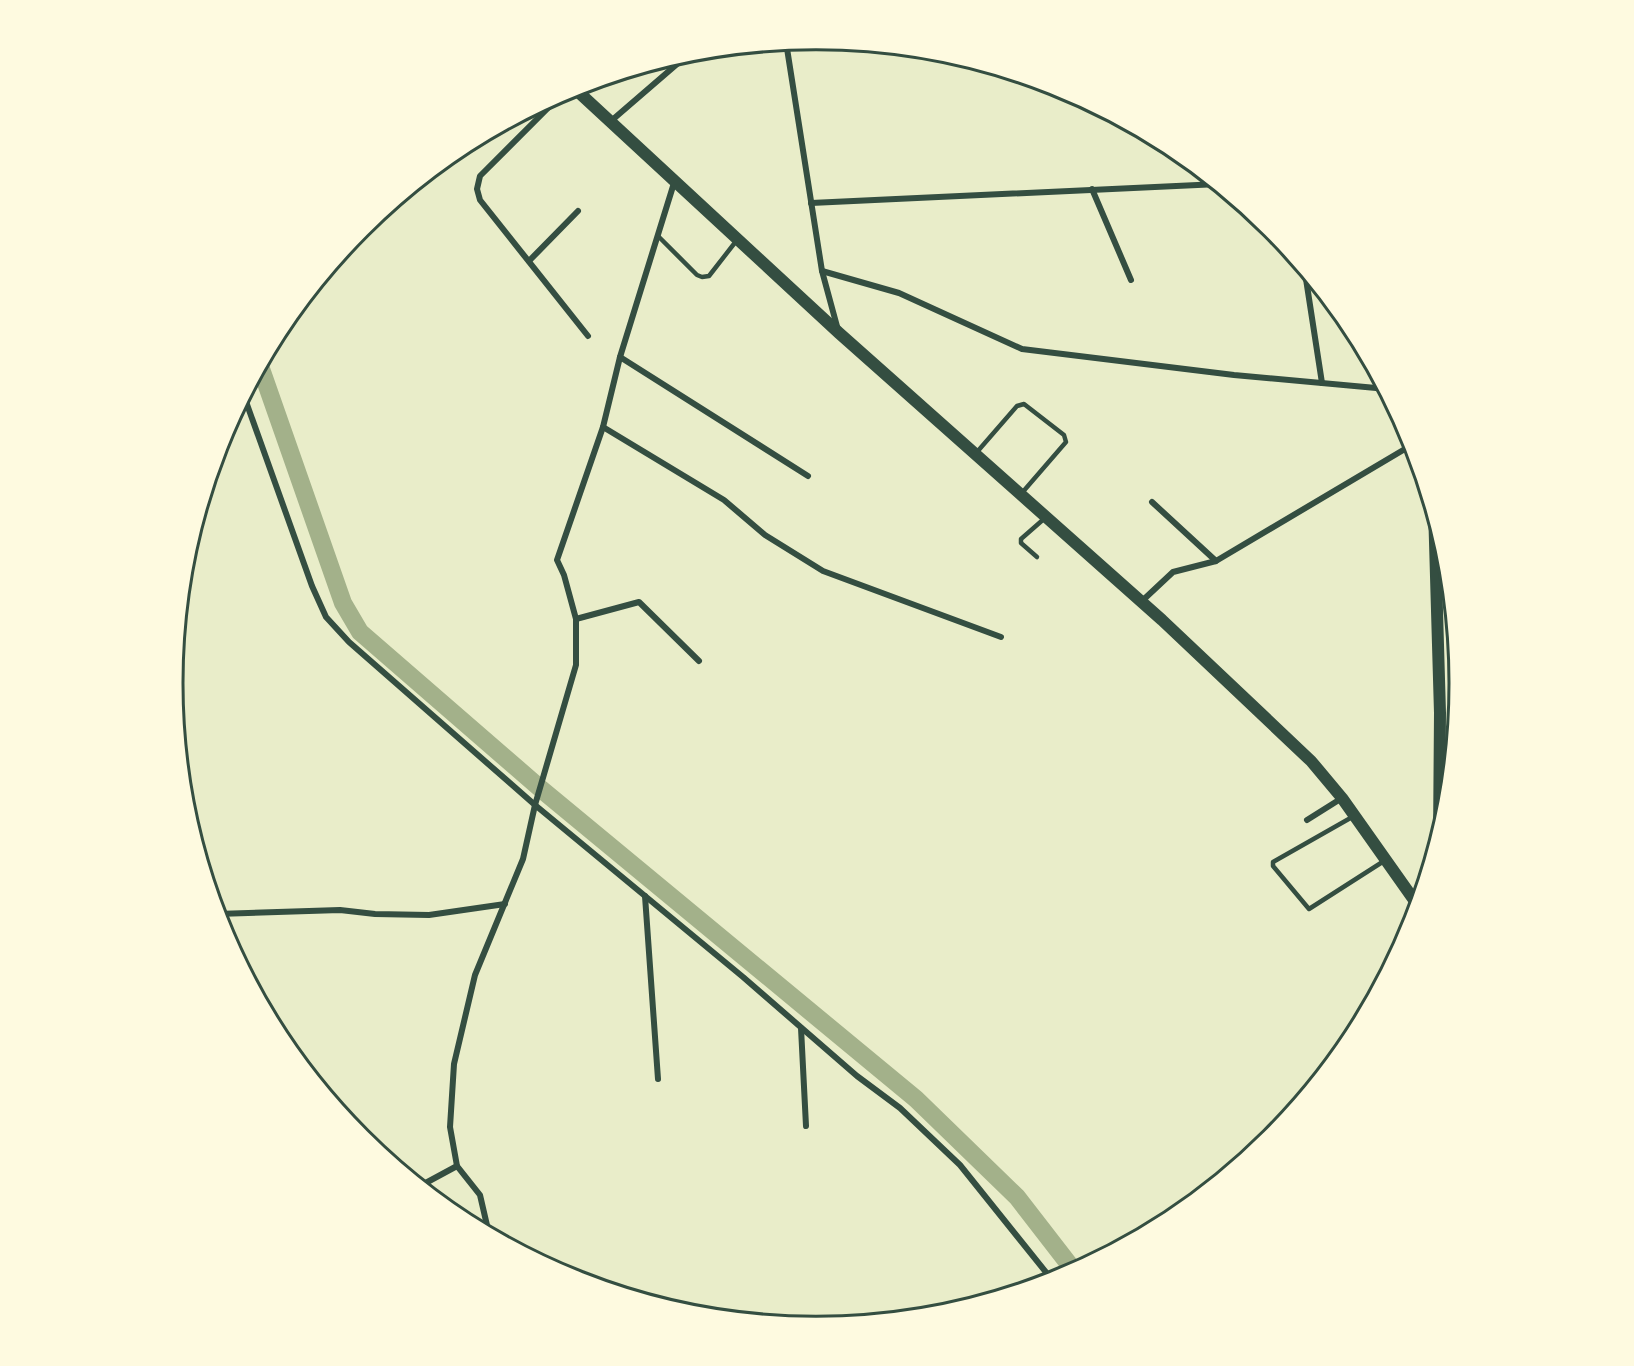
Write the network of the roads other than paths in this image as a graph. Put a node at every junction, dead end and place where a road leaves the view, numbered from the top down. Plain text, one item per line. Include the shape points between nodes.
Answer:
1 (787, 51) edge
2 (675, 66) edge
3 (582, 95) edge
4 (544, 112) edge
5 (610, 122) junction
6 (674, 183) junction
7 (1208, 184) edge
8 (1092, 189) junction
9 (811, 203) junction
10 (578, 211) dead end
11 (658, 236) junction
12 (737, 240) junction
13 (529, 261) junction
14 (822, 271) junction
15 (1131, 280) dead end
16 (1306, 281) edge
17 (839, 333) junction
18 (588, 336) dead end
19 (621, 357) junction
20 (1322, 383) junction
21 (1377, 388) edge
22 (248, 406) edge
23 (603, 427) junction
24 (1405, 449) edge
25 (975, 455) junction
26 (808, 476) dead end
27 (1021, 494) junction
28 (1152, 502) dead end
29 (1047, 517) junction
30 (1435, 546) edge
31 (1037, 557) dead end
32 (1216, 561) junction
33 (1142, 601) junction
34 (576, 619) junction
35 (1000, 637) dead end
36 (699, 661) dead end
37 (1342, 798) junction
38 (1439, 799) edge
39 (536, 802) junction
40 (1354, 816) junction
41 (1307, 820) dead end
42 (1386, 860) junction
43 (645, 896) junction
44 (1412, 898) edge
45 (504, 904) junction
46 (228, 914) edge
47 (801, 1028) junction
48 (658, 1079) dead end
49 (806, 1126) dead end
50 (456, 1166) junction
51 (427, 1182) edge
52 (487, 1224) edge
53 (1047, 1273) edge

1 - 9 street
2 - 5 street
3 - 5 main road
4 - 13 street via 480,176 477,189 480,200
5 - 6 main road
6 - 11 street
6 - 12 main road
7 - 8 street
8 - 9 street
8 - 15 street
9 - 14 street
10 - 13 street
11 - 12 lane via 702,277 709,276
11 - 19 street
12 - 17 main road
13 - 18 street
14 - 17 street
14 - 20 street via 899,294 1022,349
16 - 20 street
17 - 25 main road
19 - 23 street
19 - 26 street
20 - 21 street
22 - 39 street via 326,617 349,642
23 - 34 street via 557,560
23 - 35 street via 724,500 765,535 823,571
24 - 32 street
25 - 27 main road
25 - 27 lane via 1020,404 1064,435 1066,442
27 - 29 main road
28 - 32 street
29 - 31 lane via 1021,540
29 - 33 main road
30 - 38 main road
32 - 33 street via 1173,572
33 - 37 main road via 1311,760
34 - 36 street via 639,602
34 - 39 street via 576,665
37 - 40 main road
37 - 41 street
39 - 43 street
39 - 45 street via 523,859
40 - 42 main road
40 - 42 lane via 1273,862 1274,867 1309,909
42 - 44 main road
43 - 47 street
43 - 48 street
45 - 46 street via 429,915 340,910
45 - 50 street via 475,975 454,1064 450,1127
47 - 49 street
47 - 53 street via 900,1108 960,1165
50 - 51 street
50 - 52 street via 480,1195

